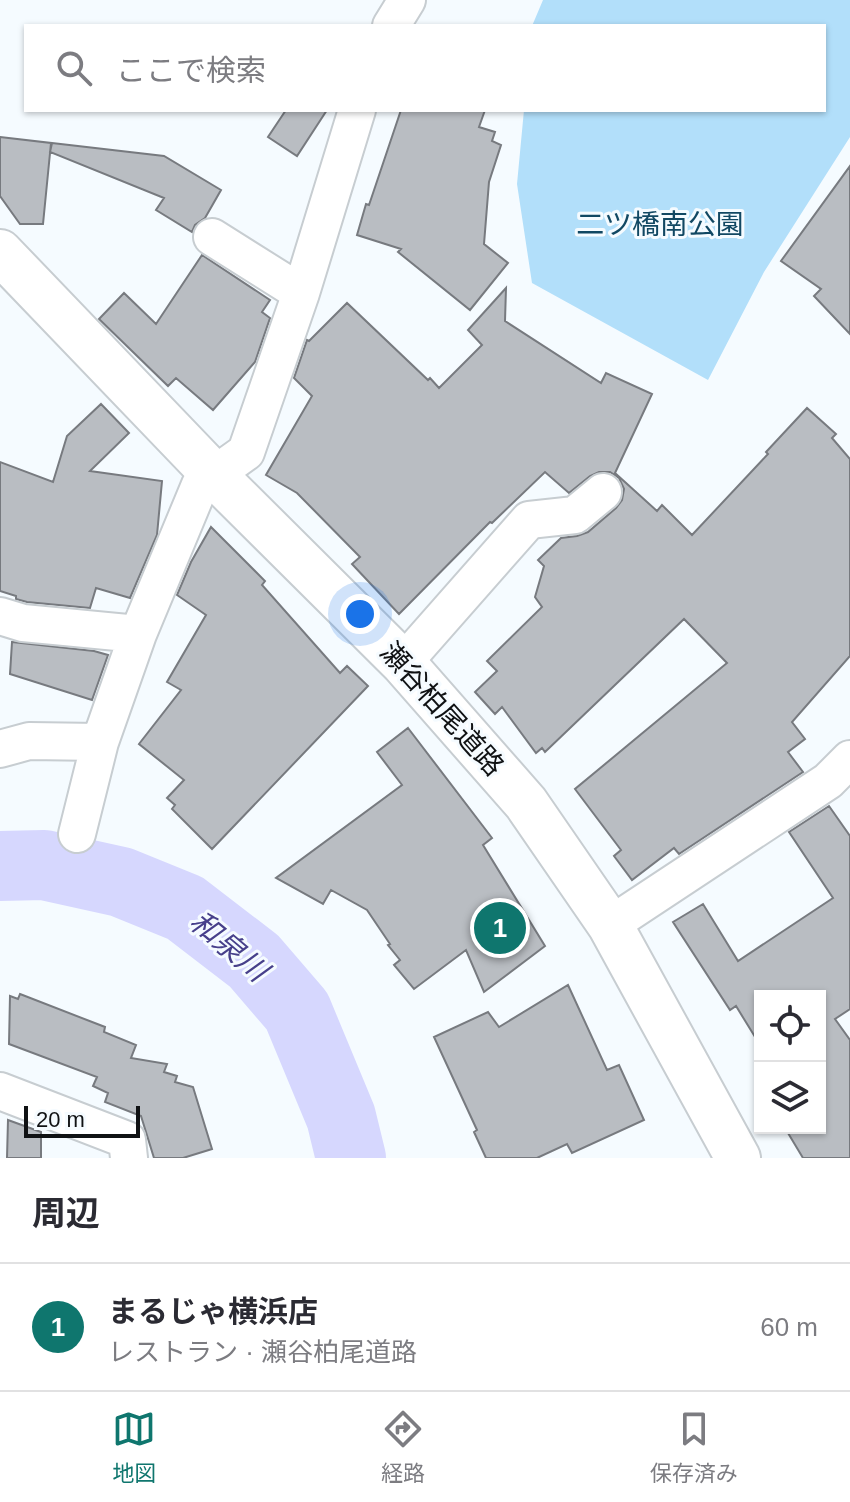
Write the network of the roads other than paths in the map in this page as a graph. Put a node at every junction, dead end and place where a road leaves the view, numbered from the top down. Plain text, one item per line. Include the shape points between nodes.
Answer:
1 (407, 0) edge
2 (392, 24) edge
3 (356, 112) edge
4 (212, 237) dead end
5 (0, 252) edge
6 (301, 293) junction
7 (214, 475) junction
8 (603, 492) dead end
9 (0, 616) edge
10 (138, 634) junction
11 (403, 663) junction
12 (100, 742) junction
13 (0, 749) edge
14 (850, 759) edge
15 (77, 834) dead end
16 (610, 925) junction
17 (0, 1091) edge
18 (129, 1158) edge
19 (738, 1158) edge

1 - 2 street
3 - 6 street
4 - 6 street
5 - 7 main road, 瀬谷柏尾道路
6 - 7 street via 246,452
7 - 10 street via 200,485
7 - 11 main road, 瀬谷柏尾道路
8 - 11 street via 575,515 529,520
9 - 10 street
10 - 12 street
11 - 16 main road, 瀬谷柏尾道路 via 526,803
12 - 13 street via 29,741
12 - 15 street
14 - 16 street via 828,781
16 - 19 main road, 瀬谷柏尾道路
17 - 18 street via 127,1140

